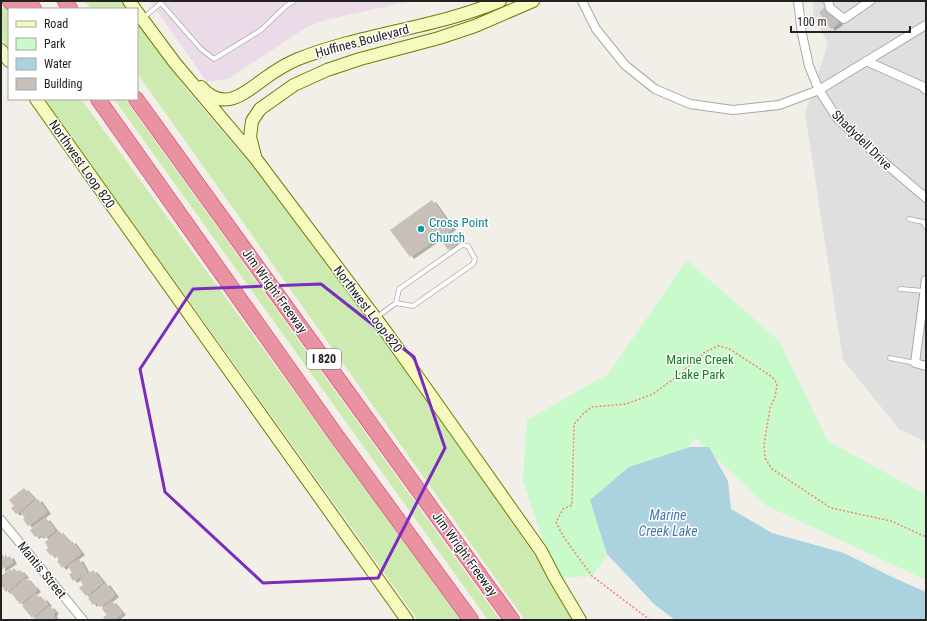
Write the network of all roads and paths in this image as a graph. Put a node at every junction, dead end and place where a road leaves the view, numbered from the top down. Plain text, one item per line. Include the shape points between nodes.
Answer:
1 (294, 1) edge
2 (500, 1) edge
3 (533, 1) edge
4 (582, 1) edge
5 (798, 1) edge
6 (828, 1) edge
7 (870, 1) edge
8 (160, 2) edge
9 (138, 13) edge
10 (926, 25) edge
11 (355, 40) junction
12 (1, 50) edge
13 (360, 59) junction
14 (8, 60) edge
15 (866, 61) junction
16 (175, 63) junction
17 (819, 90) junction
18 (926, 90) edge
19 (37, 100) edge
20 (89, 100) edge
21 (99, 100) edge
22 (137, 100) edge
23 (110, 115) junction
24 (256, 159) junction
25 (926, 198) edge
26 (909, 219) dead end
27 (926, 227) edge
28 (926, 280) edge
29 (900, 289) dead end
30 (924, 292) junction
31 (396, 303) junction
32 (375, 319) junction
33 (922, 336) edge
34 (890, 358) dead end
35 (915, 363) junction
36 (926, 366) edge
37 (1, 520) edge
38 (926, 537) edge
39 (83, 620) edge
40 (407, 620) edge
41 (471, 620) edge
42 (512, 620) edge
43 (580, 620) edge
44 (650, 620) edge

1 - 8 lane via 261,30 214,59 201,49
2 - 11 main road, Huffines Boulevard via 441,21
3 - 13 main road, Huffines Boulevard via 475,26
4 - 17 street via 596,29 625,65 654,89 690,104 733,110 779,105
5 - 17 street, Shadydell Drive via 809,66
6 - 7 street via 830,8 844,19
8 - 9 lane
9 - 16 main road, Northwest Loop 820
10 - 15 street
11 - 13 main road
11 - 16 main road, Huffines Boulevard via 288,63 236,98 225,100 204,91 185,67
12 - 14 main road
13 - 24 main road, Huffines Boulevard via 294,85 260,109 252,121 250,137
15 - 17 street
15 - 18 street
16 - 24 main road, Northwest Loop 820
17 - 25 street, Shadydell Drive via 837,118
19 - 40 main road, Northwest Loop 820
20 - 23 highway via 95,110
21 - 23 highway, I 820
22 - 42 highway, Jim Wright Freeway / I 820
23 - 41 highway, I 820 via 336,435
24 - 32 main road, Northwest Loop 820
26 - 27 lane via 923,222
28 - 30 street
29 - 30 lane
30 - 33 street
31 - 31 lane via 399,289 462,245 468,246 475,258 473,264 413,306
31 - 32 lane
32 - 43 main road, Northwest Loop 820 via 541,551
33 - 35 street
34 - 35 lane
35 - 36 street
37 - 39 street, Mantis Street
38 - 44 path via 891,521 831,508 772,469 765,458 764,445 777,384 768,374 728,348 718,346 706,352 653,394 626,404 592,407 574,424 572,505 563,509 556,522 592,576

